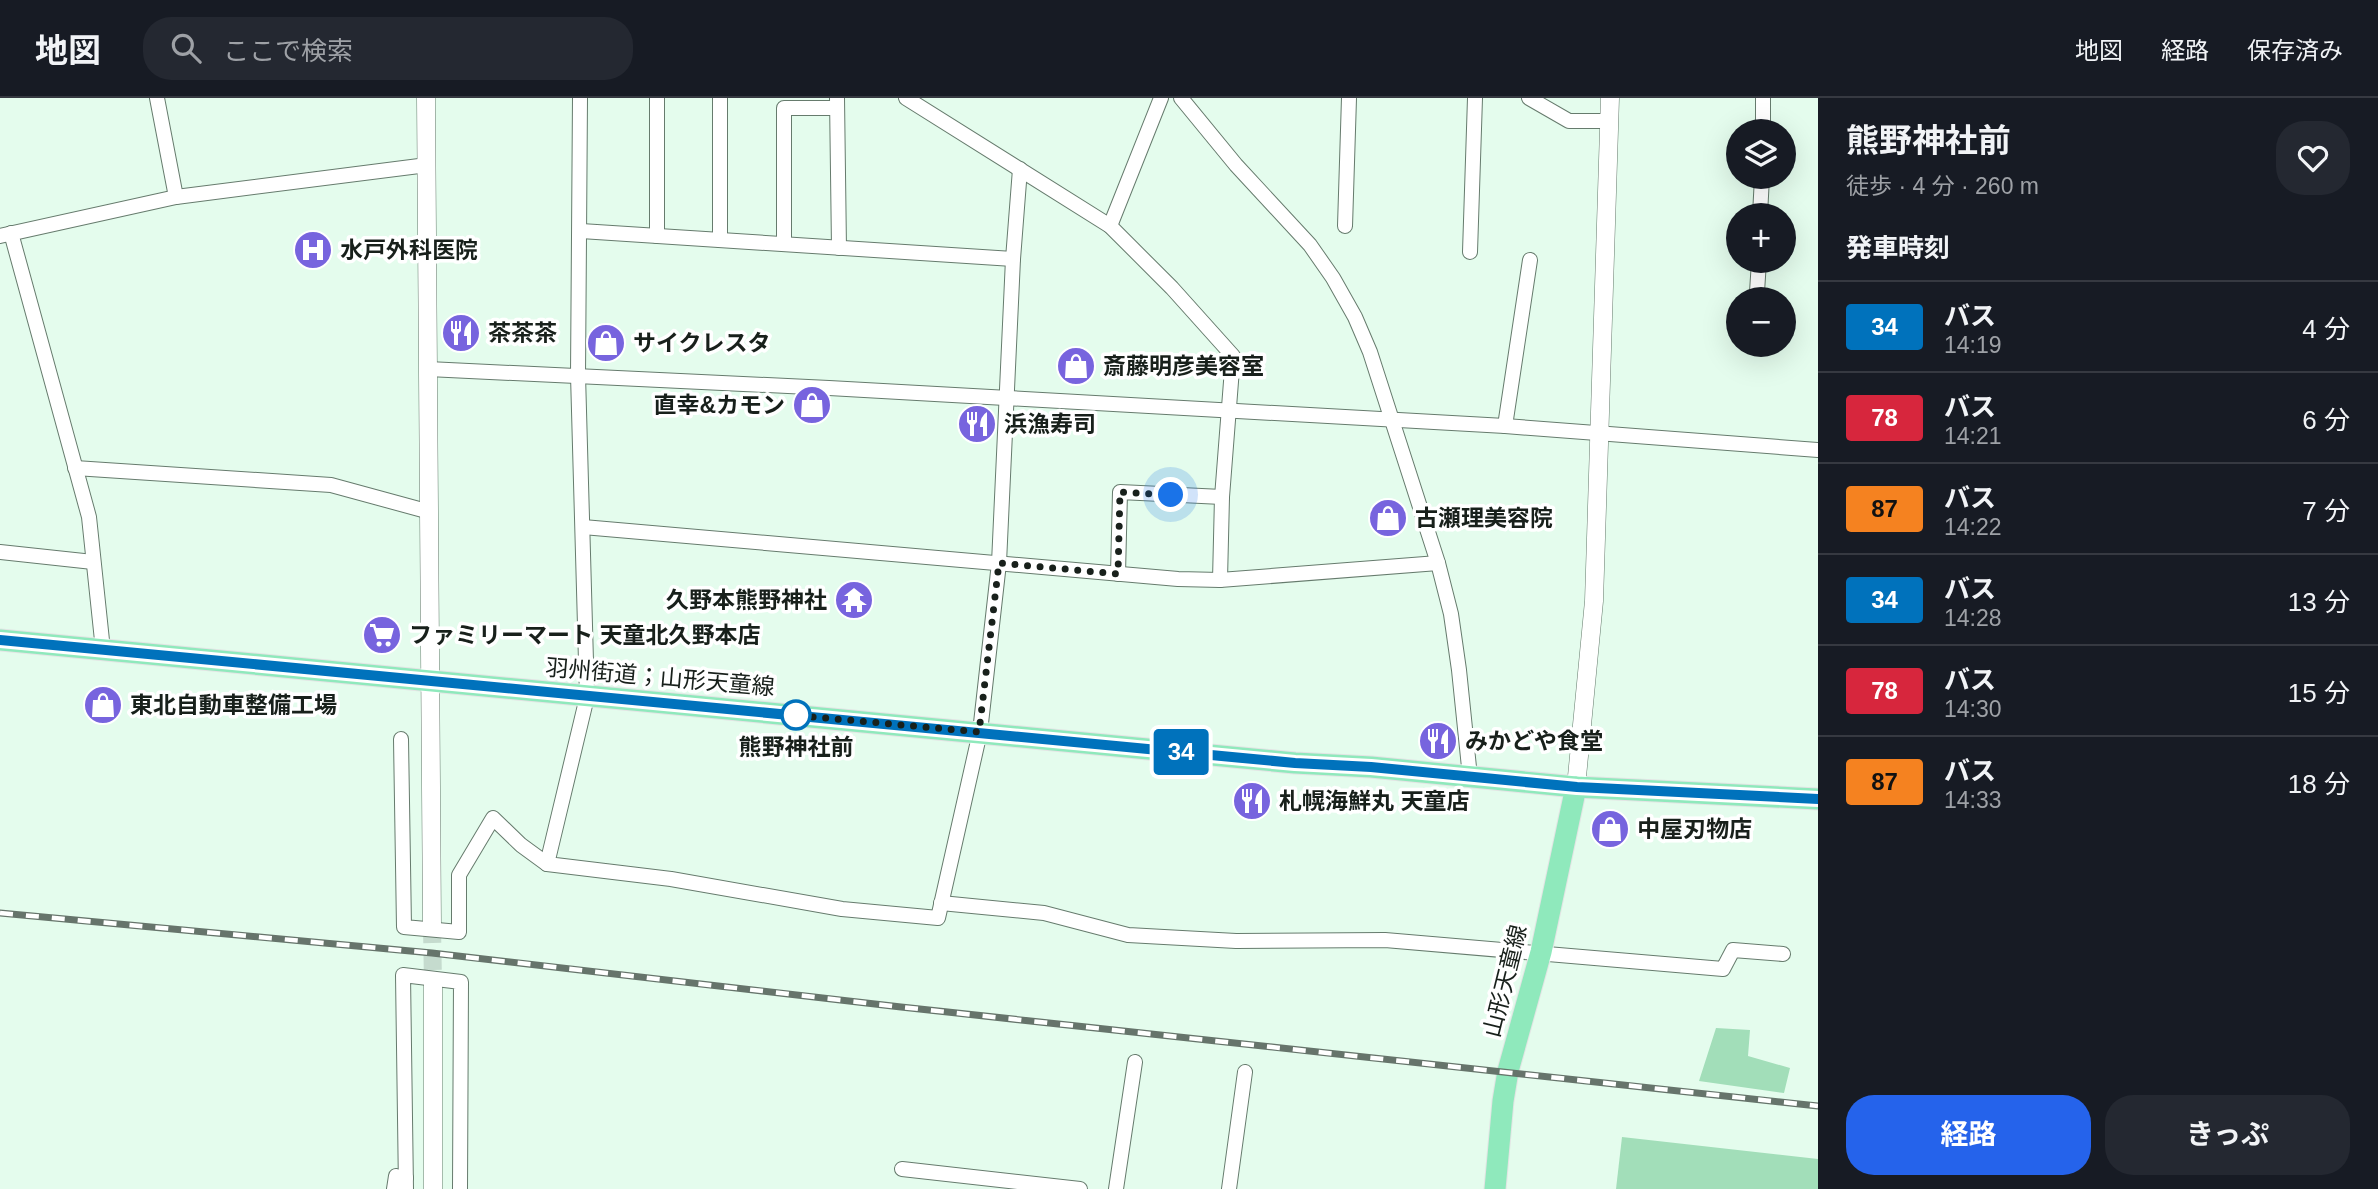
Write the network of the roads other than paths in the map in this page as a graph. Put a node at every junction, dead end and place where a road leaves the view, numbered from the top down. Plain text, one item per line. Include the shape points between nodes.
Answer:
1 (158, 98) edge
2 (426, 98) edge
3 (580, 98) edge
4 (657, 98) edge
5 (720, 98) edge
6 (906, 98) edge
7 (1161, 98) edge
8 (1181, 98) edge
9 (1349, 98) edge
10 (1475, 98) edge
11 (1530, 98) edge
12 (1609, 98) edge
13 (1763, 98) edge
14 (836, 103) edge
15 (1763, 119) edge
16 (1609, 121) junction
17 (427, 165) junction
18 (1020, 169) junction
19 (176, 197) junction
20 (1110, 226) junction
21 (1345, 226) dead end
22 (581, 231) junction
23 (6, 234) edge
24 (657, 236) junction
25 (720, 240) junction
26 (785, 244) junction
27 (839, 247) junction
28 (1470, 252) dead end
29 (1013, 259) junction
30 (1530, 260) dead end
31 (428, 369) junction
32 (578, 375) junction
33 (1007, 399) junction
34 (1230, 410) junction
35 (1392, 420) junction
36 (1505, 426) junction
37 (1599, 433) junction
38 (1818, 450) edge
39 (75, 468) junction
40 (1222, 497) junction
41 (430, 512) junction
42 (583, 527) junction
43 (0, 552) edge
44 (93, 562) junction
45 (999, 563) junction
46 (1438, 563) junction
47 (1118, 574) junction
48 (1220, 580) junction
49 (0, 640) edge
50 (103, 650) junction
51 (430, 682) junction
52 (587, 697) junction
53 (979, 732) junction
54 (401, 739) dead end
55 (1470, 777) junction
56 (1577, 787) junction
57 (1818, 799) edge
58 (547, 864) junction
59 (941, 903) junction
60 (432, 925) tunnel mouth
61 (1541, 952) junction
62 (1783, 954) dead end
63 (433, 985) tunnel mouth
64 (1135, 1062) dead end
65 (1245, 1072) dead end
66 (902, 1169) dead end
67 (406, 1184) edge
68 (999, 1185) edge
69 (394, 1189) edge
70 (433, 1189) edge
71 (460, 1189) edge
72 (1080, 1189) edge
73 (1116, 1189) edge
74 (1229, 1189) edge
75 (1495, 1189) edge

1 - 19 street
2 - 17 street
3 - 22 street
4 - 24 street
5 - 25 street
6 - 18 street
7 - 20 street
8 - 35 street via 1310,245 1333,278 1370,352
9 - 21 street
10 - 28 street
11 - 16 street via 1569,121
12 - 16 street
13 - 15 street
14 - 26 street via 785,108
14 - 27 street
16 - 37 street
17 - 19 street
17 - 31 street
18 - 20 street
18 - 29 street
19 - 23 street
20 - 34 street via 1233,356
22 - 24 street
22 - 32 street
23 - 39 street
24 - 25 street
25 - 26 street
26 - 27 street
27 - 29 street
29 - 33 street
30 - 36 street
31 - 32 street
31 - 41 street
32 - 33 street
32 - 42 street
33 - 34 street
33 - 45 street
34 - 35 street
34 - 40 street
35 - 36 street
35 - 46 street
36 - 37 street
37 - 38 street
37 - 56 street via 1594,601
39 - 41 street via 331,485
39 - 44 street via 89,517
40 - 47 street via 1120,492
40 - 48 street
41 - 51 street
42 - 45 street
42 - 52 street
43 - 44 street
44 - 50 street
45 - 47 street
45 - 53 street
46 - 48 street
46 - 55 street via 1458,659
47 - 48 street
49 - 50 main road, 羽州街道；山形天童線
50 - 51 main road, 羽州街道；山形天童線
51 - 52 main road, 羽州街道；山形天童線
51 - 60 street
52 - 53 main road, 羽州街道；山形天童線
52 - 58 street
53 - 55 main road, 羽州街道；山形天童線
53 - 59 street
54 - 58 street via 404,927 459,932 459,875 494,818
55 - 56 main road, 羽州街道；山形天童線
56 - 57 main road, 羽州街道；山形天童線
56 - 61 main road, 山形天童線
58 - 59 street via 671,879 842,909 938,918
59 - 61 street via 1044,914 1128,935 1236,941 1385,940
61 - 62 street via 1723,969 1733,950
61 - 75 main road, 山形天童線 via 1508,1071
63 - 70 street
64 - 73 street
65 - 74 street
66 - 68 street
67 - 69 street via 396,1176
67 - 71 street via 403,975 461,982
68 - 72 street

